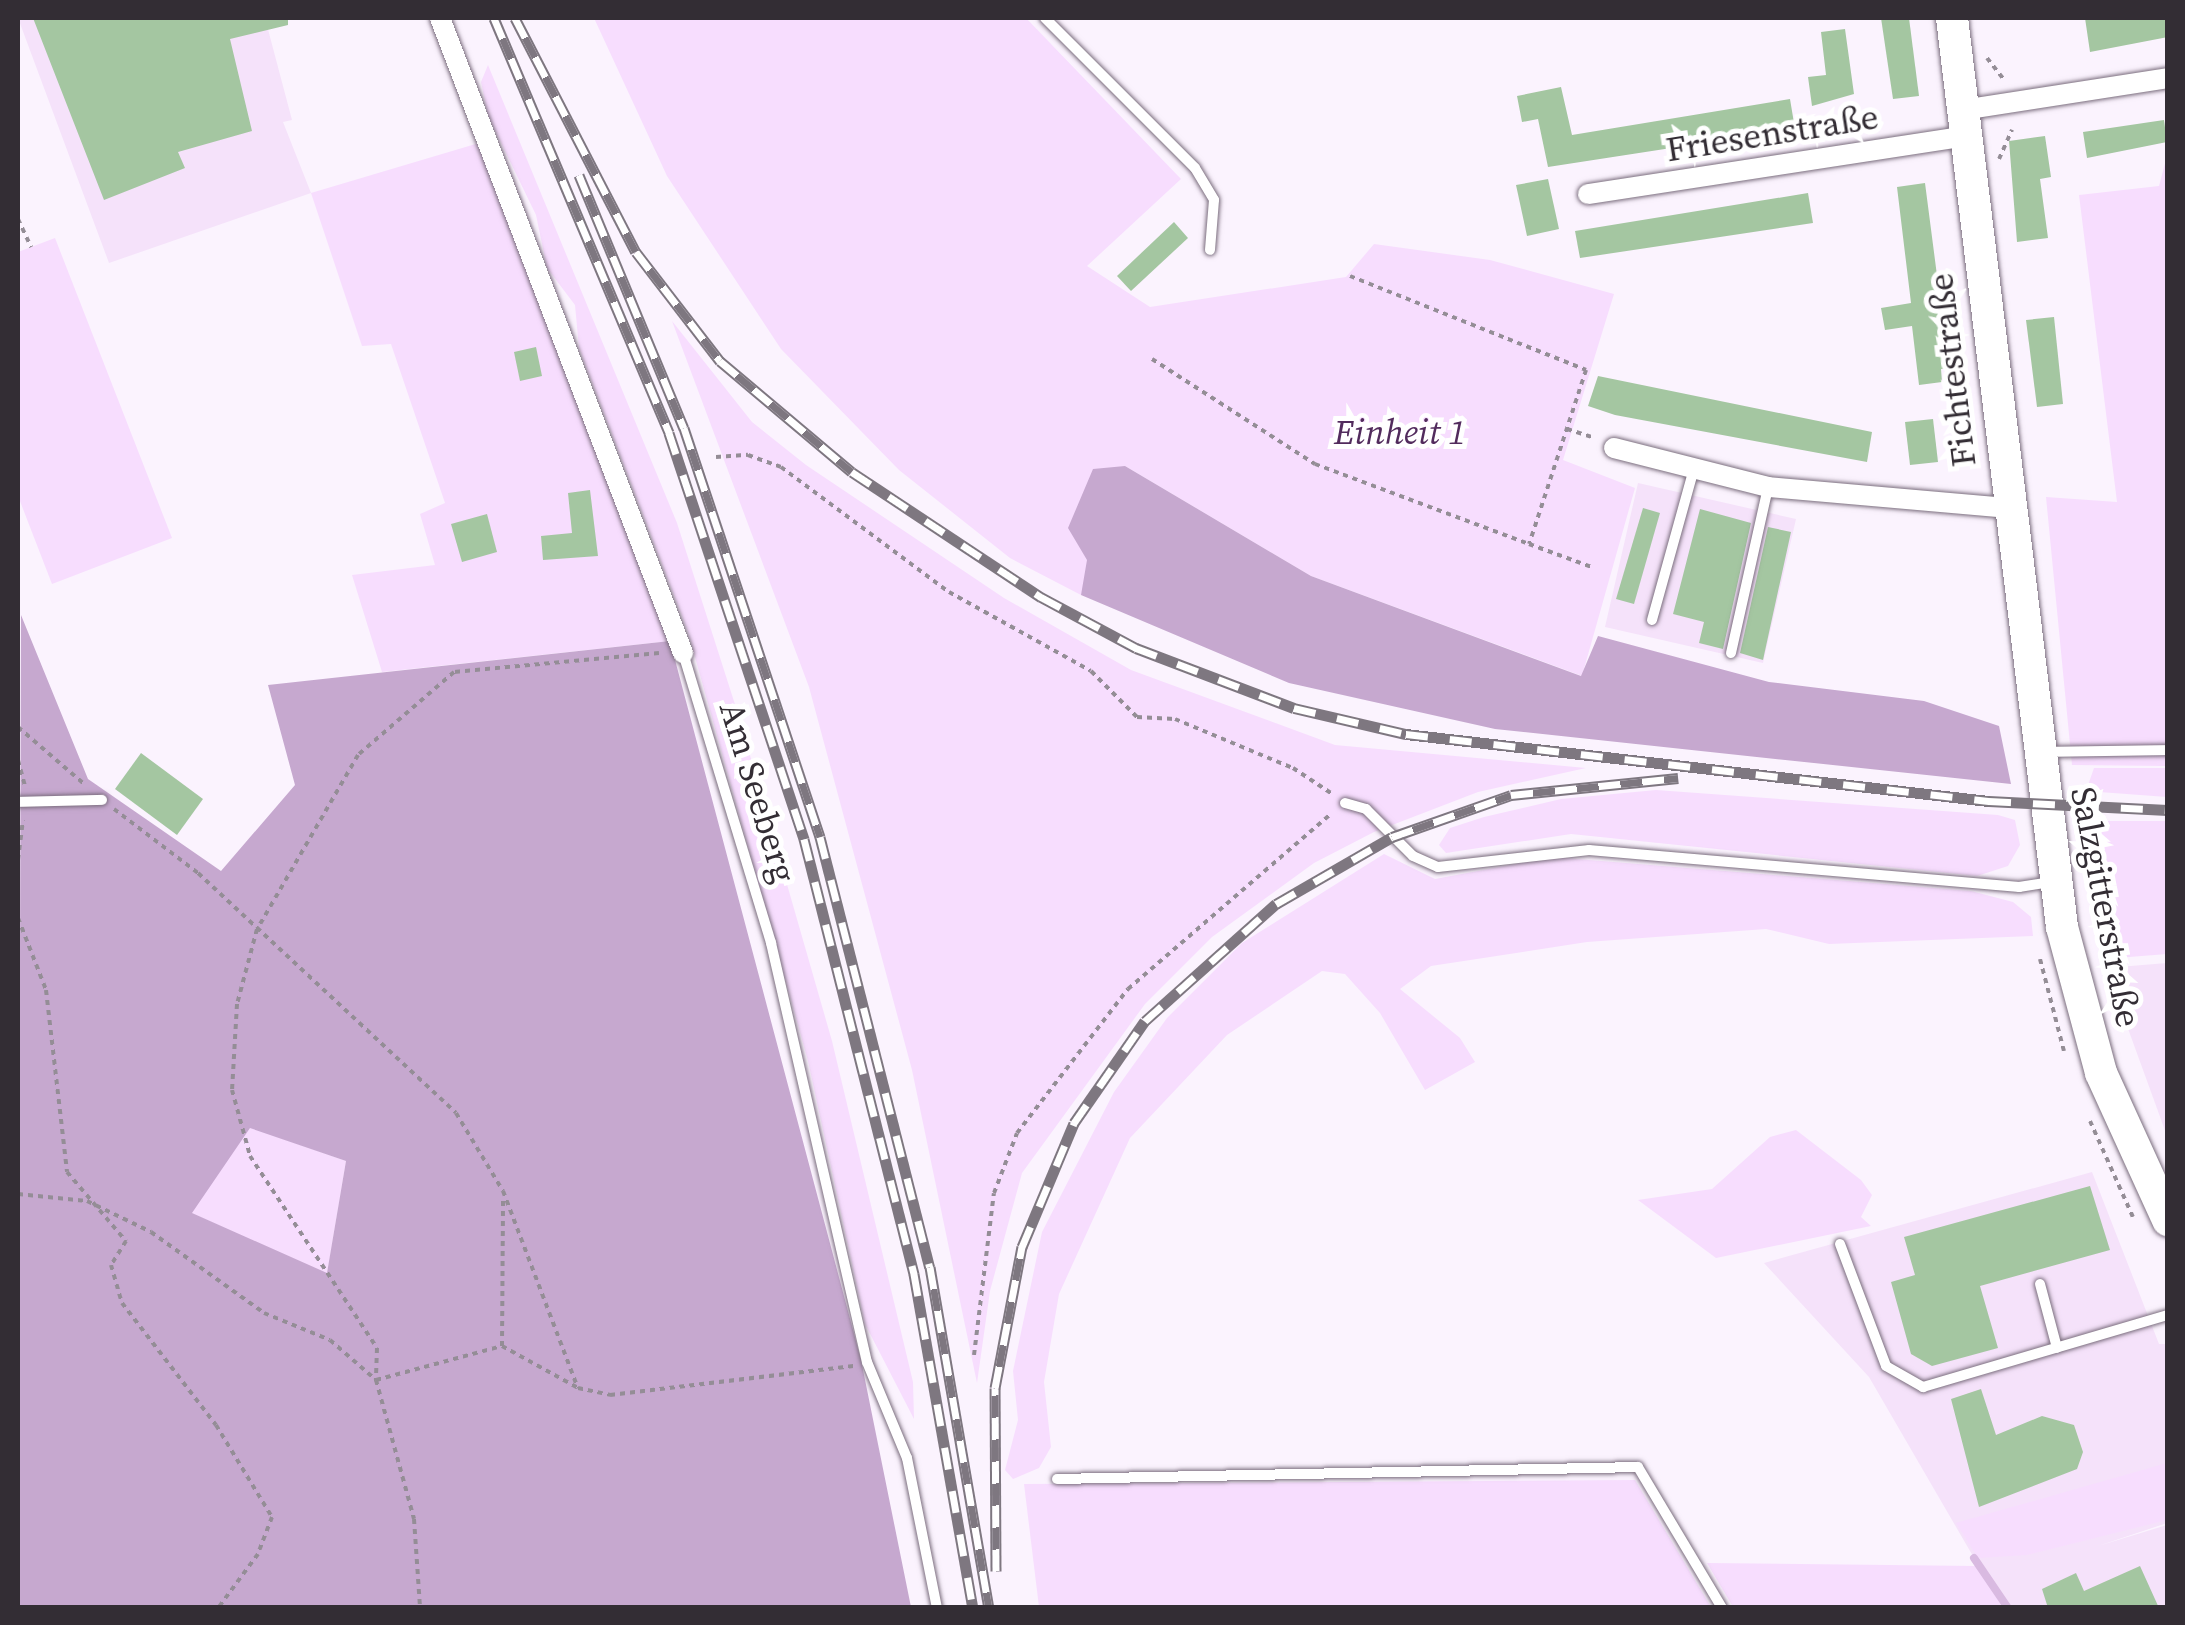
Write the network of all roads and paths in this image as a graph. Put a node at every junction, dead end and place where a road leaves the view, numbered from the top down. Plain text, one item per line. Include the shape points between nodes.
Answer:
1 (440, 18) edge
2 (1045, 18) edge
3 (1952, 18) edge
4 (1986, 47) dead end
5 (2168, 78) edge
6 (2005, 81) dead end
7 (1964, 123) junction
8 (2012, 130) dead end
9 (1998, 162) dead end
10 (1588, 194) dead end
11 (18, 219) edge
12 (31, 247) dead end
13 (1210, 250) dead end
14 (1350, 276) dead end
15 (1152, 359) dead end
16 (1567, 428) junction
17 (1614, 448) joint
18 (716, 457) dead end
19 (1693, 472) junction
20 (1768, 487) junction
21 (2008, 508) junction
22 (1529, 544) junction
23 (1592, 567) dead end
24 (1652, 620) dead end
25 (1731, 652) dead end
26 (683, 654) junction
27 (2032, 714) joint
28 (18, 728) edge
29 (2168, 750) edge
30 (2037, 752) junction
31 (102, 800) junction
32 (18, 802) edge
33 (1345, 803) junction
34 (2054, 882) junction
35 (18, 918) edge
36 (256, 929) junction
37 (502, 1191) junction
38 (18, 1194) edge
39 (88, 1201) junction
40 (2168, 1220) edge
41 (1840, 1244) dead end
42 (2040, 1284) dead end
43 (2168, 1315) edge
44 (502, 1346) junction
45 (2056, 1348) junction
46 (974, 1355) dead end
47 (868, 1362) junction
48 (376, 1380) junction
49 (578, 1388) junction
50 (1057, 1478) dead end
51 (418, 1599) junction
52 (218, 1608) edge
53 (412, 1608) edge
54 (420, 1608) edge
55 (936, 1608) edge
56 (1722, 1608) edge

1 - 26 street, Am Seeberg
2 - 13 lane via 1195,168 1214,200
3 - 7 main road, Fichtestraße
4 - 6 path
5 - 7 street, Friesenstraße
7 - 10 street, Friesenstraße
7 - 21 main road, Fichtestraße
8 - 9 path
11 - 12 path
14 - 16 path via 1586,370
15 - 22 path via 1315,464
16 - 17 path
16 - 22 path
17 - 19 street
18 - 33 path via 748,455 781,466 949,592 1091,671 1136,717 1175,720 1293,768
19 - 20 street
19 - 24 lane
20 - 21 street
20 - 25 lane
21 - 27 main road, Fichtestraße
22 - 23 path
26 - 36 path via 617,652 454,672 358,754
26 - 47 lane, Am Seeberg via 770,943
27 - 30 main road, Salzgitterstraße
28 - 31 path
29 - 30 lane
30 - 34 main road, Salzgitterstraße
31 - 32 lane
31 - 36 path
33 - 34 lane via 1366,809 1413,856 1438,867 1589,850 2019,887
33 - 46 path via 1128,989 1017,1134 994,1192
34 - 40 main road, Salzgitterstraße via 2086,1030
35 - 39 path via 46,990 67,1172
36 - 37 path via 456,1113
36 - 48 path via 237,1004 232,1090 250,1156 378,1348
37 - 44 path
37 - 49 path
38 - 39 path
39 - 48 path via 150,1232 264,1313 330,1340
39 - 52 path via 126,1241 111,1265 122,1303 216,1426 272,1517 258,1554
41 - 45 lane via 1886,1366 1902,1379 1923,1387
42 - 45 lane
43 - 45 lane
44 - 48 path
44 - 49 path
47 - 49 path via 821,1375 610,1395
47 - 55 lane, Am Seeberg via 907,1458
48 - 51 path via 414,1519
50 - 56 lane via 1638,1467
51 - 53 path
51 - 54 path

